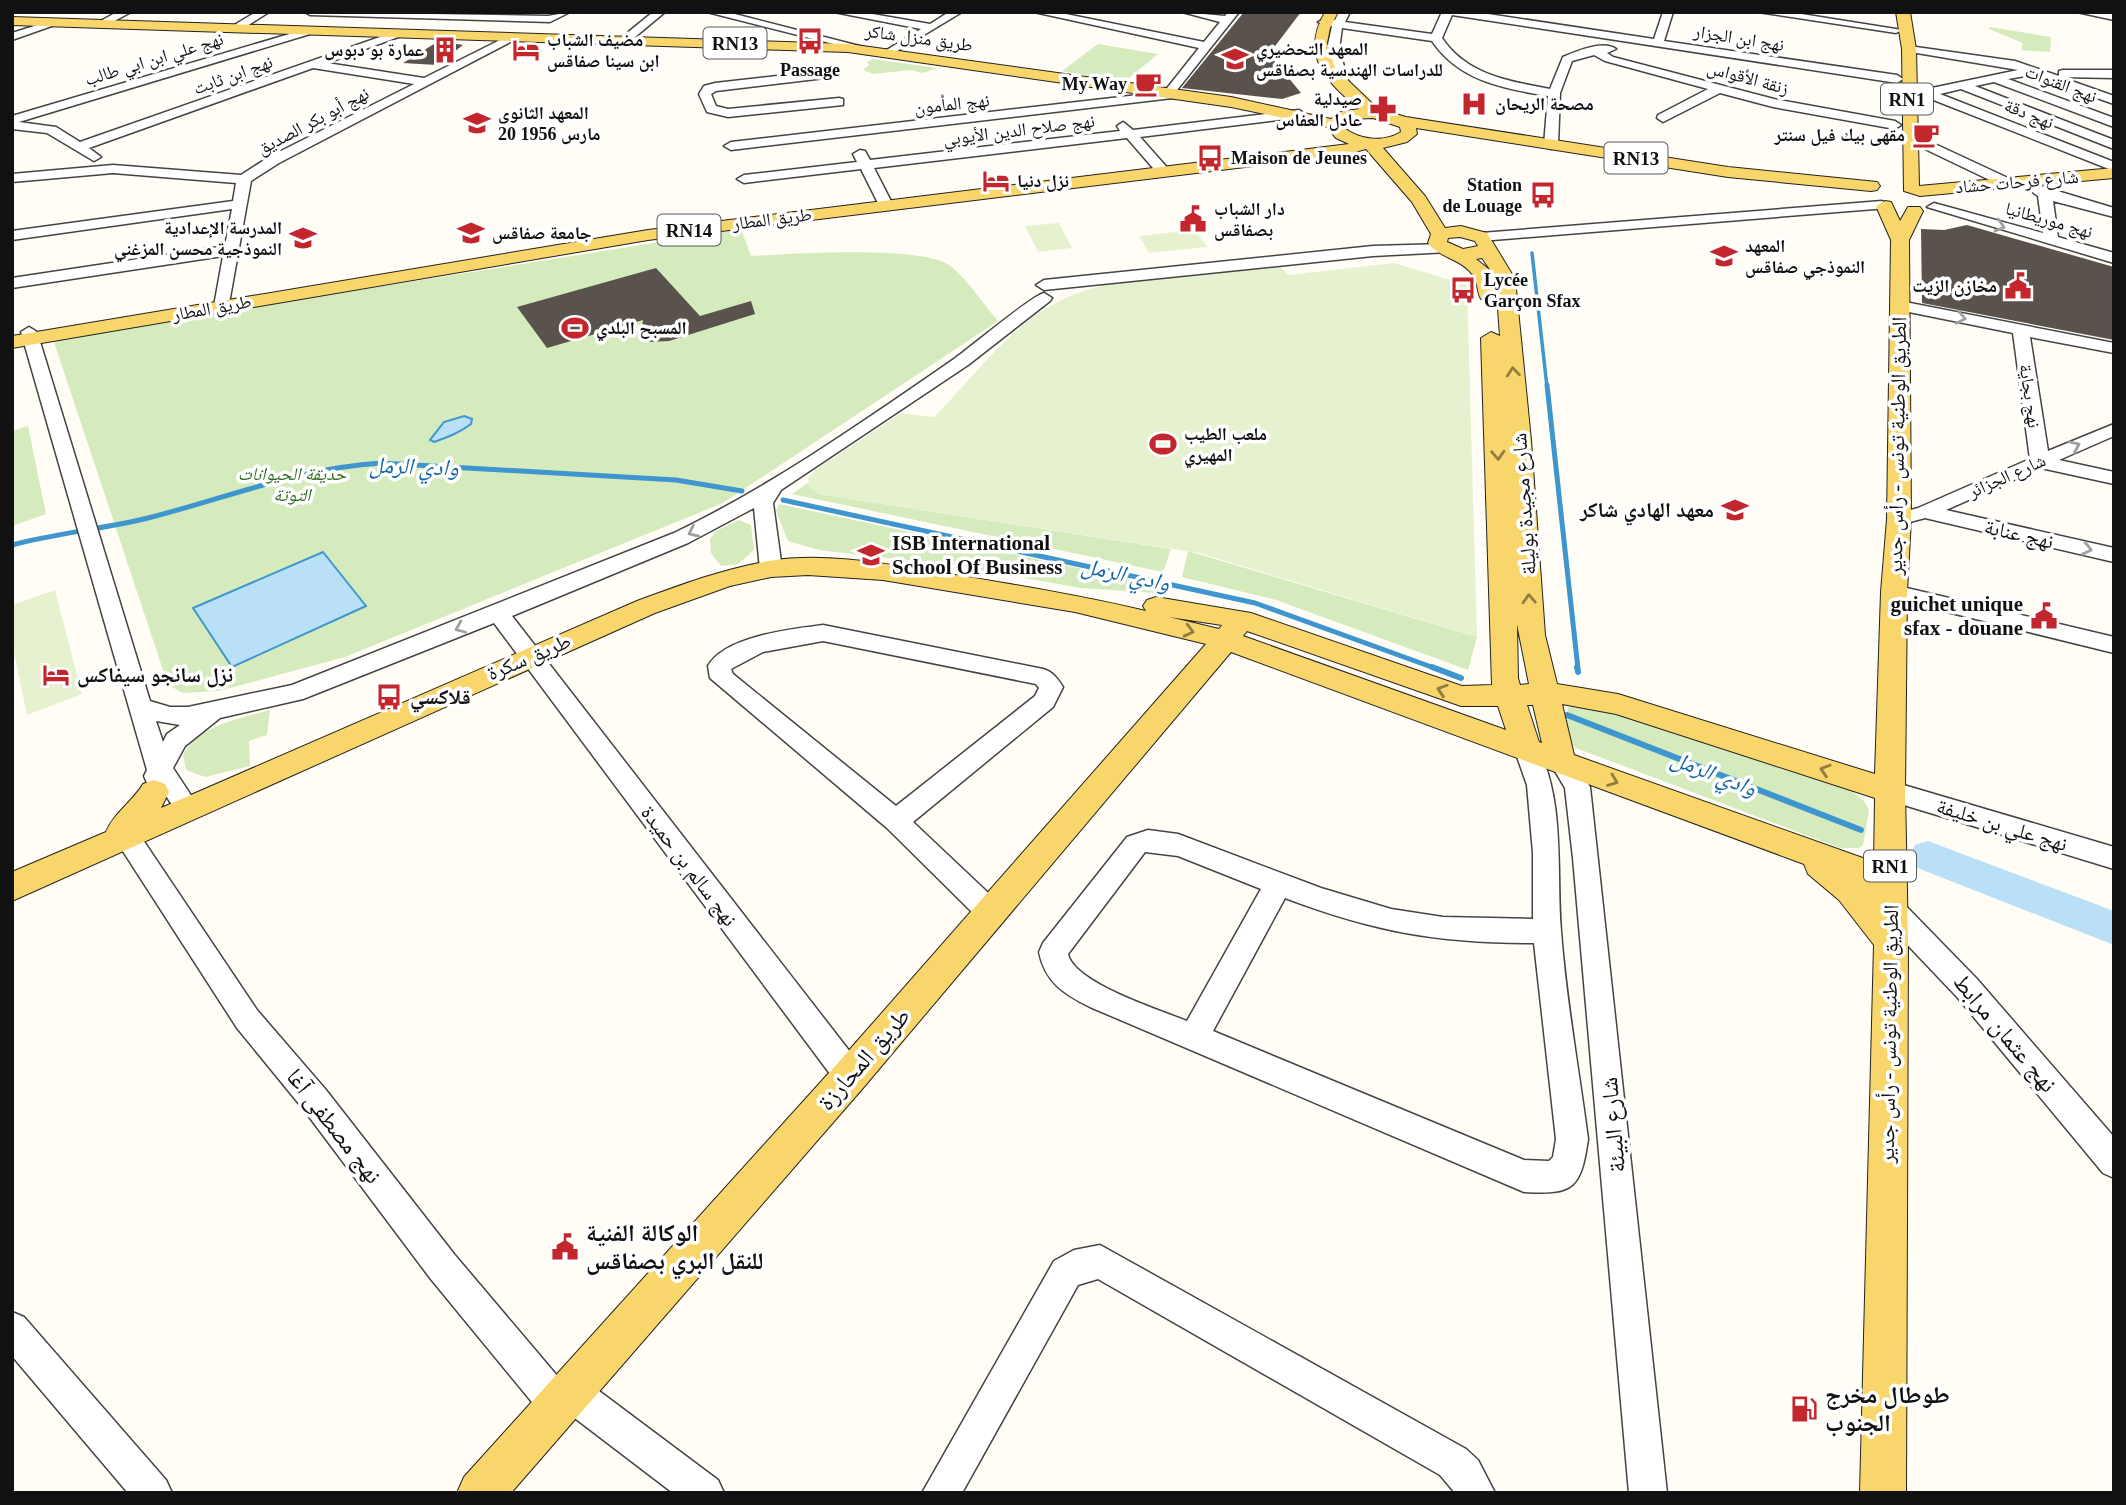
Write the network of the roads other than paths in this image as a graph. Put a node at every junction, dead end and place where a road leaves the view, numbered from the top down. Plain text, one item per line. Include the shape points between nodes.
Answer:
1 (127, 12) edge
2 (264, 12) edge
3 (310, 12) edge
4 (565, 12) edge
5 (660, 12) edge
6 (712, 12) edge
7 (766, 12) edge
8 (839, 12) edge
9 (957, 12) edge
10 (1038, 12) edge
11 (1187, 12) edge
12 (1345, 12) edge
13 (1450, 12) edge
14 (1668, 12) edge
15 (1763, 12) edge
16 (1893, 12) edge
17 (1903, 12) edge
18 (2082, 12) edge
19 (399, 13) edge
20 (493, 14) edge
21 (875, 15) edge
22 (1231, 16) edge
23 (2114, 17) edge
24 (1329, 18) edge
25 (12, 21) edge
26 (57, 22) junction
27 (755, 22) junction
28 (103, 23) junction
29 (931, 27) junction
30 (235, 29) junction
31 (1896, 30) junction
32 (306, 32) junction
33 (360, 33) junction
34 (397, 34) junction
35 (1305, 35) dead end
36 (458, 36) junction
37 (12, 37) edge
38 (514, 37) junction
39 (1436, 38) junction
40 (625, 40) junction
41 (1651, 42) junction
42 (818, 46) junction
43 (1205, 46) junction
44 (1909, 49) junction
45 (873, 51) junction
46 (1596, 51) junction
47 (889, 53) junction
48 (1307, 54) dead end
49 (314, 65) junction
50 (2032, 71) junction
51 (829, 74) junction
52 (2114, 74) edge
53 (1897, 79) junction
54 (1996, 79) junction
55 (426, 82) junction
56 (2068, 84) junction
57 (1963, 86) junction
58 (1718, 89) junction
59 (2032, 92) junction
60 (1173, 93) junction
61 (1554, 93) junction
62 (1930, 94) junction
63 (2099, 95) junction
64 (1908, 97) junction
65 (1307, 99) dead end
66 (1999, 100) junction
67 (2114, 100) edge
68 (1231, 102) junction
69 (1105, 104) junction
70 (1263, 104) junction
71 (2063, 104) junction
72 (1968, 109) junction
73 (1951, 112) dead end
74 (2114, 112) edge
75 (1373, 113) junction
76 (2030, 113) junction
77 (1298, 114) junction
78 (2095, 116) junction
79 (846, 117) junction
80 (1663, 118) dead end
81 (1340, 121) junction
82 (1997, 121) junction
83 (12, 122) edge
84 (2114, 123) edge
85 (2062, 124) junction
86 (1977, 125) dead end
87 (1901, 130) junction
88 (2028, 133) junction
89 (1129, 134) junction
90 (1399, 134) junction
91 (2010, 137) dead end
92 (2111, 142) edge
93 (1369, 143) junction
94 (1551, 145) junction
95 (730, 146) dead end
96 (80, 147) junction
97 (865, 166) junction
98 (2114, 167) edge
99 (113, 169) junction
100 (1163, 170) junction
101 (2114, 173) edge
102 (1894, 177) dead end
103 (12, 178) edge
104 (244, 178) junction
105 (744, 179) dead end
106 (2114, 181) edge
107 (2006, 182) junction
108 (2039, 191) junction
109 (1924, 196) junction
110 (1875, 198) junction
111 (885, 203) junction
112 (239, 204) junction
113 (1914, 211) junction
114 (2114, 213) edge
115 (12, 236) edge
116 (1900, 240) junction
117 (2051, 241) junction
118 (1448, 242) junction
119 (1485, 243) junction
120 (230, 250) junction
121 (2114, 258) edge
122 (12, 283) edge
123 (1047, 292) junction
124 (222, 303) junction
125 (1900, 306) junction
126 (1012, 325) junction
127 (2021, 329) junction
128 (21, 337) edge
129 (2114, 348) edge
130 (2114, 429) edge
131 (2040, 462) junction
132 (2114, 478) edge
133 (774, 487) junction
134 (729, 515) junction
135 (1912, 515) junction
136 (765, 520) junction
137 (2114, 555) edge
138 (771, 569) junction
139 (1894, 592) junction
140 (498, 612) junction
141 (1234, 629) junction
142 (1531, 635) junction
143 (2114, 645) edge
144 (529, 657) junction
145 (1545, 694) junction
146 (1618, 704) junction
147 (1512, 705) junction
148 (140, 706) junction
149 (1416, 707) junction
150 (230, 708) junction
151 (1526, 748) junction
152 (1561, 761) junction
153 (1890, 791) junction
154 (167, 796) junction
155 (896, 821) junction
156 (126, 835) junction
157 (1795, 849) junction
158 (79, 856) junction
159 (2114, 858) edge
160 (1278, 884) junction
161 (12, 887) edge
162 (1891, 896) junction
163 (991, 913) junction
164 (1547, 931) junction
165 (1891, 943) junction
166 (1193, 1039) junction
167 (850, 1076) junction
168 (2114, 1162) edge
169 (12, 1329) edge
170 (564, 1399) junction
171 (153, 1493) edge
172 (480, 1493) edge
173 (705, 1493) edge
174 (941, 1493) edge
175 (1476, 1493) edge
176 (1648, 1493) edge
177 (1883, 1493) edge

1 - 28 street
2 - 30 street
3 - 19 street
4 - 20 street via 550,19
5 - 40 street
6 - 27 street
7 - 27 street
8 - 21 street
9 - 29 street
10 - 43 street
11 - 22 street
12 - 24 street
13 - 39 street
13 - 41 street, نهج ابن الجزار
14 - 41 street
15 - 31 street
16 - 31 main road, RN1
17 - 44 main road, RN1
18 - 23 street
19 - 20 street
19 - 33 street
20 - 36 street
21 - 29 street
22 - 43 street
24 - 35 main road
24 - 39 street
24 - 75 main road via 1318,48 1332,74
25 - 26 main road, طريق منزل شاكر / RN13
26 - 28 main road, طريق منزل شاكر / RN13
26 - 37 street
27 - 45 street
28 - 30 main road, طريق منزل شاكر / RN13
29 - 47 street
30 - 32 main road, طريق منزل شاكر / RN13
31 - 53 main road, RN1
32 - 33 main road, طريق منزل شاكر / RN13
32 - 83 street, نهج علي ابن ابي طالب
33 - 34 main road, طريق منزل شاكر / RN13
34 - 36 main road, طريق منزل شاكر / RN13
34 - 49 street, نهج ابن ثابت
36 - 38 main road, طريق منزل شاكر / RN13
38 - 40 main road, طريق منزل شاكر / RN13
38 - 55 street, نهج أبو بكر الصديق
39 - 61 street via 1451,59 1475,75
40 - 42 main road, طريق منزل شاكر / RN13
41 - 46 street
41 - 53 street, نهج ابن الجزار
42 - 45 main road, طريق منزل شاكر / RN13
42 - 51 street
43 - 60 street
44 - 50 street via 2008,63
44 - 64 main road, RN1
45 - 47 main road, طريق منزل شاكر / RN13
46 - 58 street, زنقة الأقواس via 1609,59
46 - 61 street via 1567,59
47 - 60 main road, طريق منزل شاكر / RN13
48 - 81 main road
49 - 55 street
49 - 96 street, نهج ابن ثابت
50 - 52 street
50 - 54 street
50 - 56 street
51 - 79 street
51 - 79 street via 715,87 705,94 711,109 728,113
53 - 87 main road, RN1
54 - 57 street
54 - 59 street, نهج القنوات
55 - 104 street, نهج أبو بكر الصديق
56 - 59 street
56 - 63 street
57 - 62 street
57 - 66 street
58 - 80 street
58 - 87 street, زنقة الأقواس
59 - 66 street
59 - 71 street, نهج القنوات
60 - 68 main road, طريق منزل شاكر / RN13
60 - 69 street, نهج المأمون
61 - 94 street
62 - 64 street
62 - 72 street, نهج دقة
63 - 67 street
63 - 71 street
64 - 87 main road, RN1
65 - 70 main road
66 - 72 street
66 - 76 street
68 - 70 main road, طريق منزل شاكر / RN13
68 - 77 main road, طريق منزل شاكر / RN13
69 - 79 street, نهج المأمون
69 - 89 street
70 - 81 main road, طريق منزل شاكر / RN13
71 - 76 street
71 - 78 street, نهج القنوات
72 - 73 street
72 - 82 street, نهج دقة
74 - 78 street
75 - 81 main road
75 - 90 main road
76 - 82 street
76 - 85 street
77 - 81 main road, طريق منزل شاكر / RN13
77 - 89 street, نهج صلاح الدين الأيوبي
78 - 84 street, نهج القنوات
78 - 85 street
79 - 95 street, نهج المأمون
79 - 97 street
81 - 93 main road via 1347,138
81 - 100 main road, طريق المطار / RN14 via 1303,149
82 - 86 street
82 - 88 street, نهج دقة
83 - 96 street via 45,128
85 - 88 street
85 - 92 street
87 - 102 main road, RN1
87 - 107 street, زنقة الأقواس
87 - 109 main road, RN1
88 - 91 street
88 - 98 street, نهج دقة
89 - 97 street, نهج صلاح الدين الأيوبي
89 - 100 street
90 - 93 main road
90 - 94 main road, RN13
90 - 110 main road, RN13 via 1481,140
90 - 118 main road, شارع مجيدة بوليلة
93 - 100 main road, طريق المطار / RN14 via 1344,150
93 - 118 main road, شارع مجيدة بوليلة via 1419,200
94 - 110 main road, RN13 via 1779,178
96 - 99 street
97 - 105 street, نهج صلاح الدين الأيوبي
97 - 111 street
99 - 103 street
99 - 104 street
100 - 111 main road, طريق المطار / RN14
101 - 107 main road, شارع فرحات حشاد
104 - 112 street, نهج أبو بكر الصديق
106 - 108 main road, شارع فرحات حشاد
107 - 109 main road, شارع فرحات حشاد
108 - 109 main road, شارع فرحات حشاد
108 - 114 street
108 - 117 street
109 - 110 main road via 1891,184
109 - 113 main road
109 -> 117 street, نهج موريطانيا
110 - 113 main road
110 - 116 main road, الطريق الوطنية تونس - رأس جدير / RN1
110 - 119 street via 1837,206
111 - 124 main road, طريق المطار / RN14 via 648,235
112 - 115 street
112 - 120 street, نهج أبو بكر الصديق
113 - 116 main road, الطريق الوطنية تونس - رأس جدير / RN1
116 - 125 main road, الطريق الوطنية تونس - رأس جدير / RN1
117 - 121 street, نهج موريطانيا
118 - 119 main road
118 - 123 street via 1106,277
118 -> 147 main road, شارع مجيدة بوليلة via 1483,274 1488,288 1503,565 1504,678
142 -> 119 main road, شارع مجيدة بوليلة via 1507,295 1505,279
120 - 122 street
120 - 124 street, نهج أبو بكر الصديق
123 - 126 street
123 - 126 street via 1026,291
124 - 128 main road, طريق المطار / RN14
125 -> 127 street
125 - 135 main road, الطريق الوطنية تونس - رأس جدير / RN1
126 - 133 street
127 - 129 street
127 - 131 street, نهج بجاية
128 - 148 street
131 -> 130 street, شارع الجزائر
131 - 132 street
131 - 135 street, شارع الجزائر
133 - 134 street
133 - 136 street via 763,503
134 - 136 street via 748,514
134 -> 140 street
135 -> 137 street, نهج عنابة
135 - 139 main road, الطريق الوطنية تونس - رأس جدير / RN1
136 - 138 street
138 - 141 main road, طريق سكرة via 883,572
138 - 144 main road, طريق سكرة via 682,594
139 - 143 street
139 - 153 main road, الطريق الوطنية تونس - رأس جدير / RN1
140 - 144 street, نهج سالم بن حميدة
140 -> 150 street via 307,689
147 -> 141 main road via 1444,691
141 - 149 main road
141 - 163 main road, طريق المحارزة
142 - 145 main road, شارع مجيدة بوليلة
142 - 146 main road via 1549,661
144 - 154 main road, طريق سكرة via 258,778
144 - 167 street, نهج سالم بن حميدة
145 - 146 main road
145 - 147 main road
145 - 152 main road, شارع مجيدة بوليلة
153 -> 146 main road
147 - 149 main road via 1496,718 1470,718
147 - 151 main road, شارع مجيدة بوليلة
148 - 150 street via 169,716
148 - 154 street
149 - 151 main road
150 - 154 street via 191,727 176,740
151 - 152 main road
151 - 164 street via 1540,785
152 -> 157 main road
152 - 176 street, شارع البيئة via 1577,787 1586,858
153 - 159 street, نهج علي بن خليفة
153 - 162 main road, الطريق الوطنية تونس - رأس جدير / RN1
154 - 156 main road, طريق سكرة
154 - 158 main road
155 - 155 street via 1045,701 1051,687 1043,677 823,633 736,652 719,666 722,678
155 - 163 street
156 - 158 main road, طريق سكرة
156 - 170 street, نهج مصطفى آغا via 247,1019 316,1100 442,1266
157 - 162 main road
157 - 165 main road via 1851,890
158 - 161 main road, طريق سكرة
160 - 164 street via 1406,924
160 - 166 street
160 - 166 street via 1171,843 1140,842 1055,946 1054,962 1070,983
162 - 165 main road, الطريق الوطنية تونس - رأس جدير / RN1
162 - 168 street, نهج عثمان مرابط
163 - 167 main road, طريق المحارزة
164 - 166 street via 1572,1139 1569,1165 1556,1178 1524,1176
165 - 177 main road, الطريق الوطنية تونس - رأس جدير / RN1
167 - 170 main road, طريق المحارزة
169 - 171 street
170 - 172 main road, طريق المحارزة
170 - 173 street, نهج مصطفى آغا
174 - 175 street via 1066,1273 1100,1262 1452,1462 1465,1473

